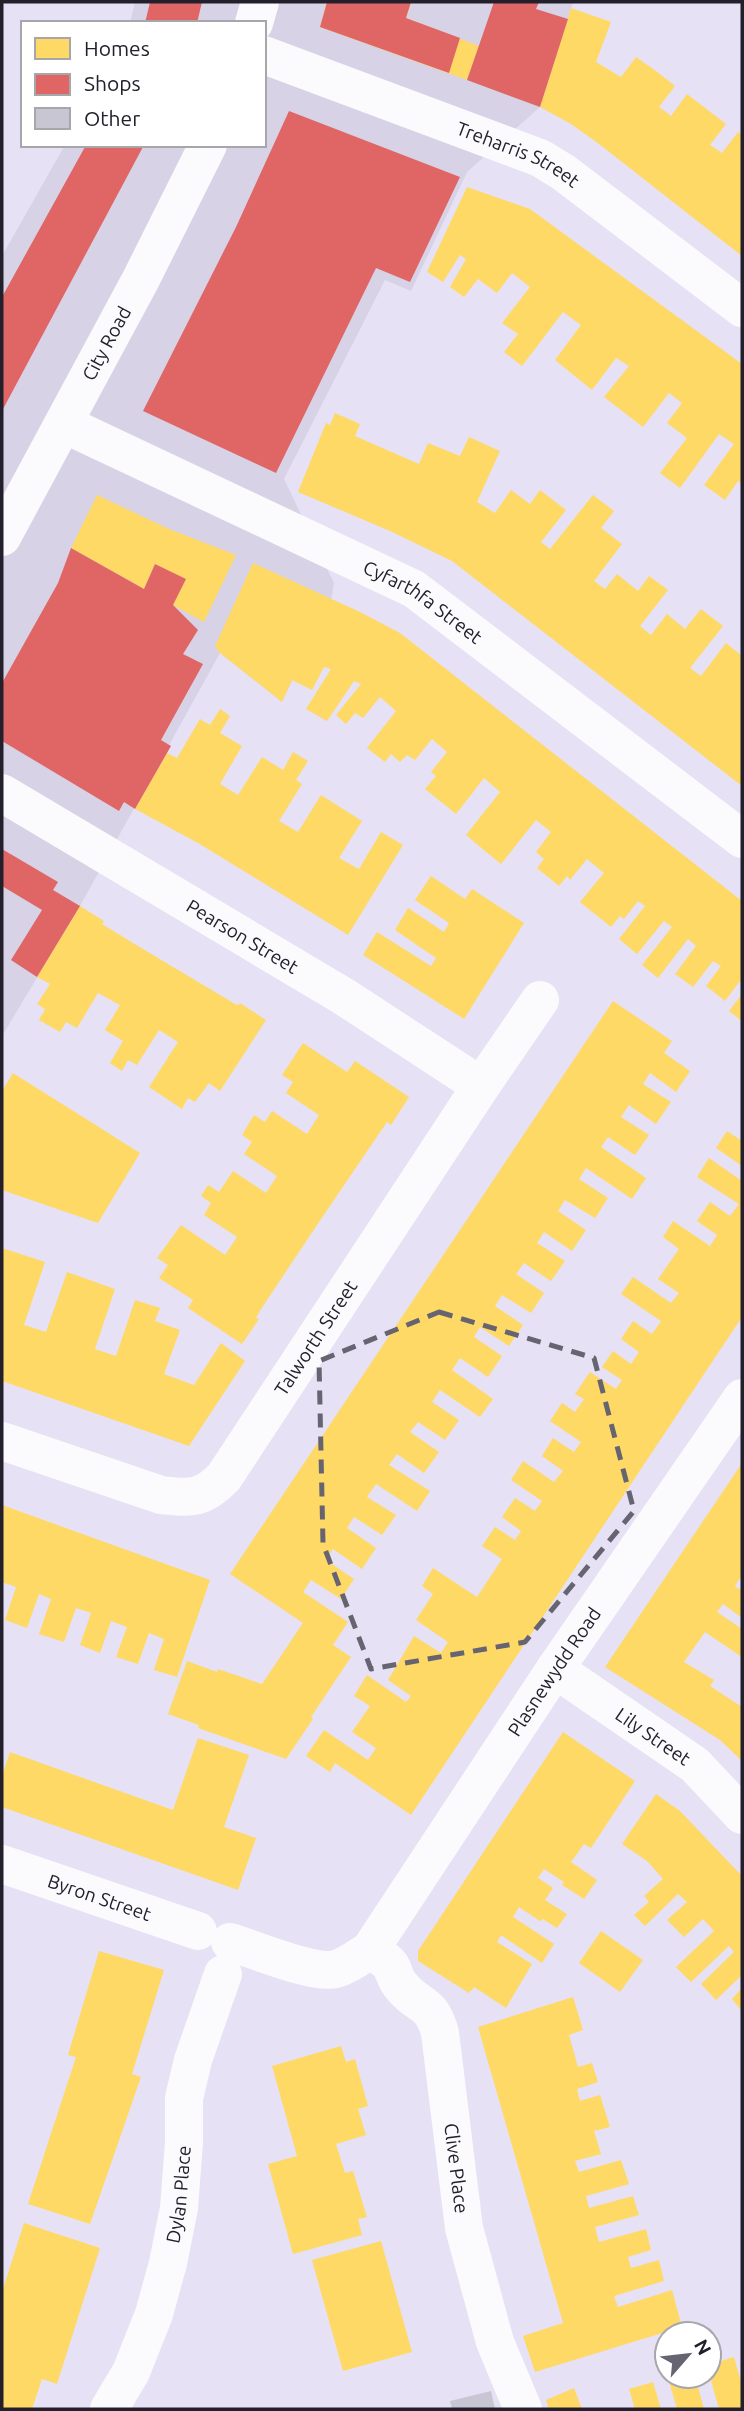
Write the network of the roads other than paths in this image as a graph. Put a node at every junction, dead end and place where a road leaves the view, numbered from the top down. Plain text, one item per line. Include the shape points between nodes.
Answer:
1 (260, 2) edge
2 (255, 21) edge
3 (266, 56) edge
4 (207, 147) edge
5 (742, 308) edge
6 (64, 424) junction
7 (2, 537) edge
8 (2, 793) edge
9 (742, 839) edge
10 (540, 1000) dead end
11 (481, 1086) junction
12 (742, 1398) edge
13 (2, 1441) edge
14 (555, 1669) junction
15 (742, 1815) edge
16 (2, 1864) edge
17 (217, 1949) junction
18 (370, 1950) junction
19 (109, 2409) edge
20 (523, 2409) edge

1 - 2 street
3 - 5 street, Treharris Street via 540,159
4 - 6 street, City Road
6 - 7 street, City Road
6 - 9 street, Cyfarthfa Street via 414,589
8 - 11 street, Pearson Street via 343,996
10 - 11 street, Talworth Street
11 - 13 street, Talworth Street via 224,1477 209,1493 161,1495
12 - 14 street, Plasnewydd Road
14 - 15 street, Lily Street via 695,1765
14 - 18 street, Plasnewydd Road
16 - 17 street, Byron Street
17 - 18 street, Byron Street via 334,1970
17 - 19 street, Dylan Place via 184,2098 179,2208 168,2263 131,2372
18 - 20 street, Clive Place via 391,1965 396,1981 436,2019 464,2228 495,2342

